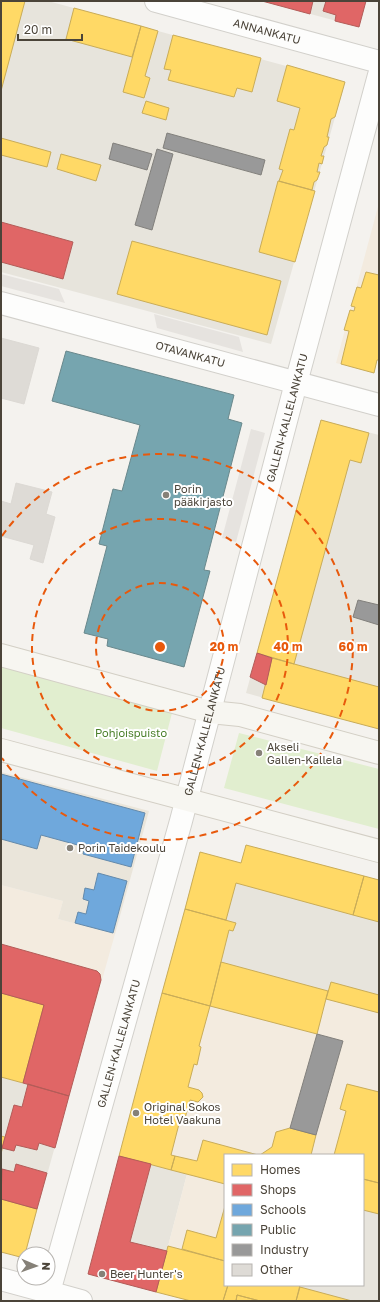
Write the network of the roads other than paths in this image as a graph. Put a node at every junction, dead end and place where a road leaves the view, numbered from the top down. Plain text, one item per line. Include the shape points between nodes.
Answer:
1 (156, 1) edge
2 (379, 62) edge
3 (379, 75) edge
4 (1, 303) edge
5 (296, 383) junction
6 (379, 405) edge
7 (1, 655) edge
8 (210, 712) junction
9 (1, 750) edge
10 (379, 753) edge
11 (186, 799) junction
12 (379, 851) edge
13 (1, 1279) edge
14 (49, 1292) junction
15 (81, 1301) edge

1 - 2 street, ANNANKATU
3 - 5 street, GALLEN-KALLELANKATU
4 - 5 street, OTAVANKATU
5 - 6 street, OTAVANKATU
5 - 8 street, GALLEN-KALLELANKATU
7 - 8 street
8 - 10 street via 240,715
8 - 11 street, GALLEN-KALLELANKATU
9 - 11 street
11 - 12 street
11 - 14 street, GALLEN-KALLELANKATU
13 - 14 street
14 - 15 street

